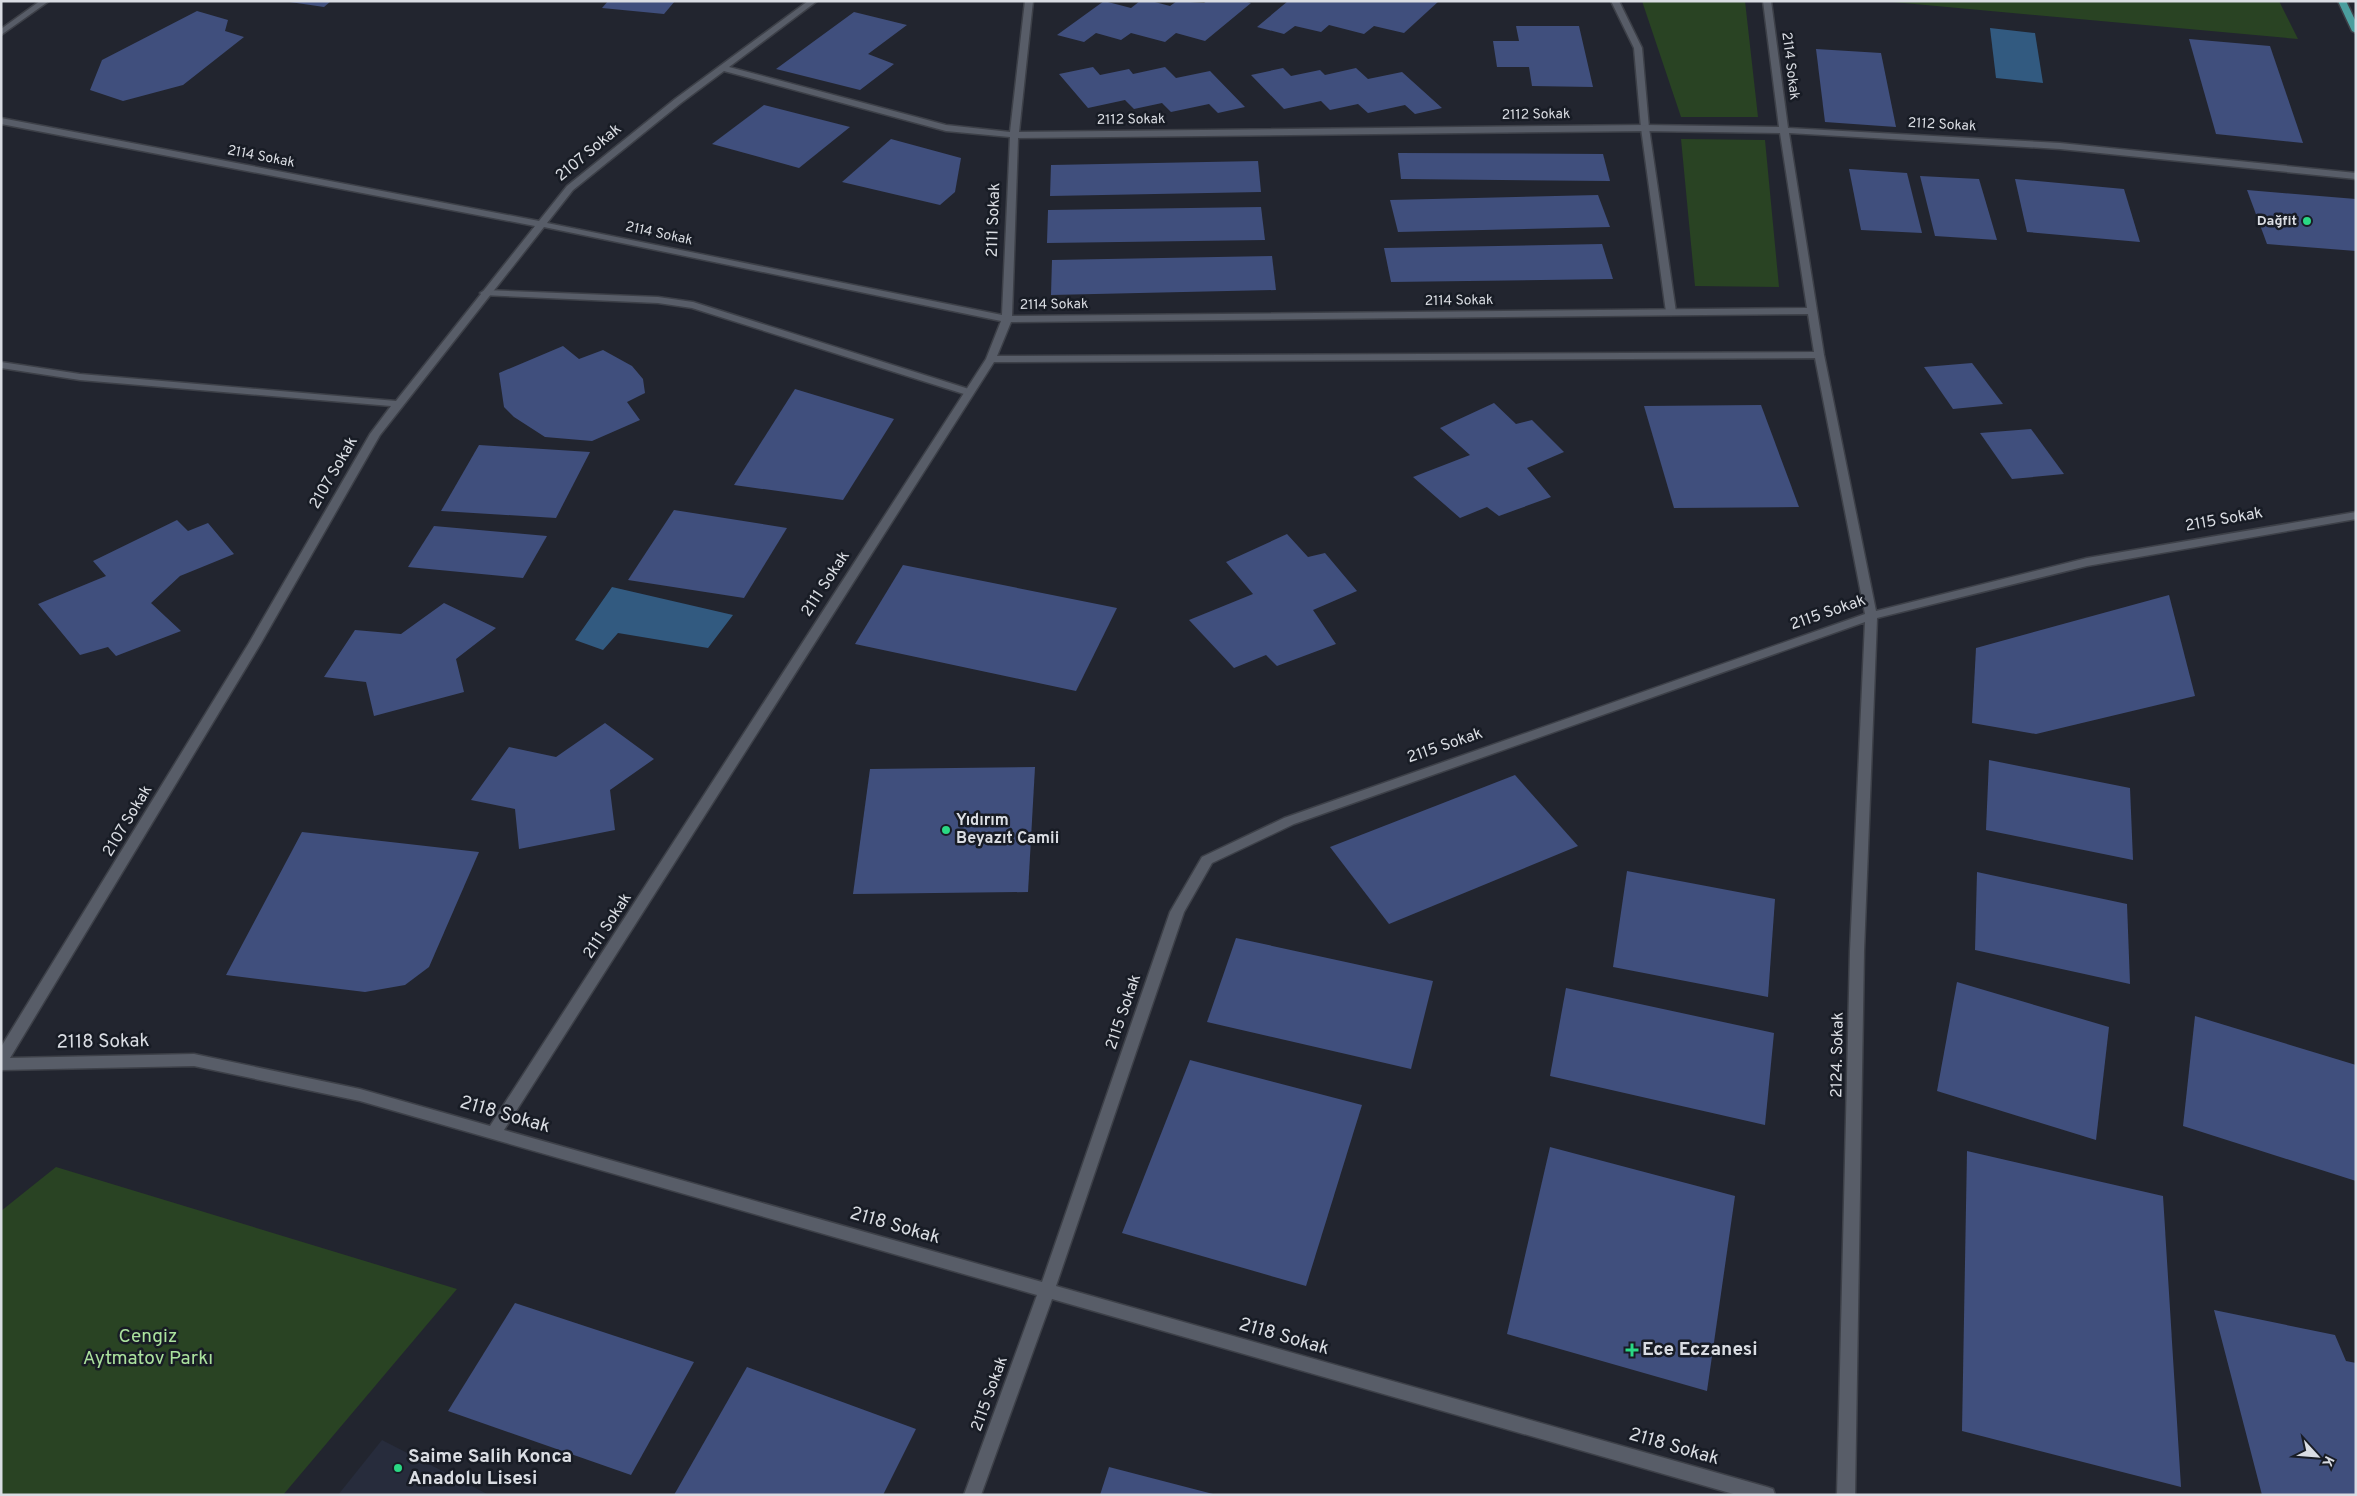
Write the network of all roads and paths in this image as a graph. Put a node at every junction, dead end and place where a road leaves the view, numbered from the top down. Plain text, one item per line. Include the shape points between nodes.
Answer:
1 (45, 1) edge
2 (813, 1) edge
3 (1029, 1) edge
4 (1615, 1) edge
5 (1768, 1) edge
6 (2342, 1) edge
7 (2356, 31) edge
8 (1, 32) edge
9 (723, 68) junction
10 (1, 121) edge
11 (1645, 128) junction
12 (1784, 130) junction
13 (1014, 135) junction
14 (2356, 176) edge
15 (540, 224) junction
16 (486, 293) junction
17 (1813, 311) junction
18 (1671, 312) junction
19 (1007, 320) junction
20 (1819, 355) junction
21 (991, 359) junction
22 (1, 365) edge
23 (968, 392) junction
24 (399, 404) junction
25 (2356, 515) edge
26 (1871, 616) junction
27 (1, 1060) edge
28 (1, 1064) edge
29 (494, 1132) junction
30 (1048, 1290) junction
31 (972, 1495) edge
32 (1767, 1495) edge
33 (1846, 1495) edge

1 - 8 street
2 - 9 street, 2107 Sokak
3 - 13 street, 2111 Sokak
4 - 11 street via 1638,48
5 - 12 street, 2114 Sokak
6 - 7 main road
9 - 13 street, 2112 Sokak via 946,128
9 - 15 street, 2107 Sokak via 570,188
10 - 15 street, 2114 Sokak
11 - 12 street, 2112 Sokak
11 - 13 street, 2112 Sokak
11 - 18 street
12 - 14 street, 2112 Sokak via 2060,146
12 - 17 street, 2114 Sokak
13 - 19 street, 2111 Sokak
15 - 16 street, 2107 Sokak
15 - 19 street, 2114 Sokak
16 - 23 street via 658,300 693,305
16 - 24 street, 2107 Sokak
17 - 18 street, 2114 Sokak
17 - 20 street, 2124. Sokak
18 - 19 street, 2114 Sokak
19 - 21 street, 2111 Sokak
20 - 21 street
20 - 26 street, 2124. Sokak
21 - 23 street, 2111 Sokak
22 - 24 street via 80,377
23 - 29 street, 2111 Sokak
24 - 27 street, 2107 Sokak via 375,434 255,643
25 - 26 street, 2115 Sokak via 2087,562
26 - 30 street, 2115 Sokak via 1289,820 1207,860 1177,912
26 - 33 street, 2124. Sokak via 1857,951
28 - 29 street, 2118 Sokak via 194,1060 360,1096
29 - 30 street, 2118 Sokak
30 - 31 street, 2115 Sokak
30 - 32 street, 2118 Sokak

